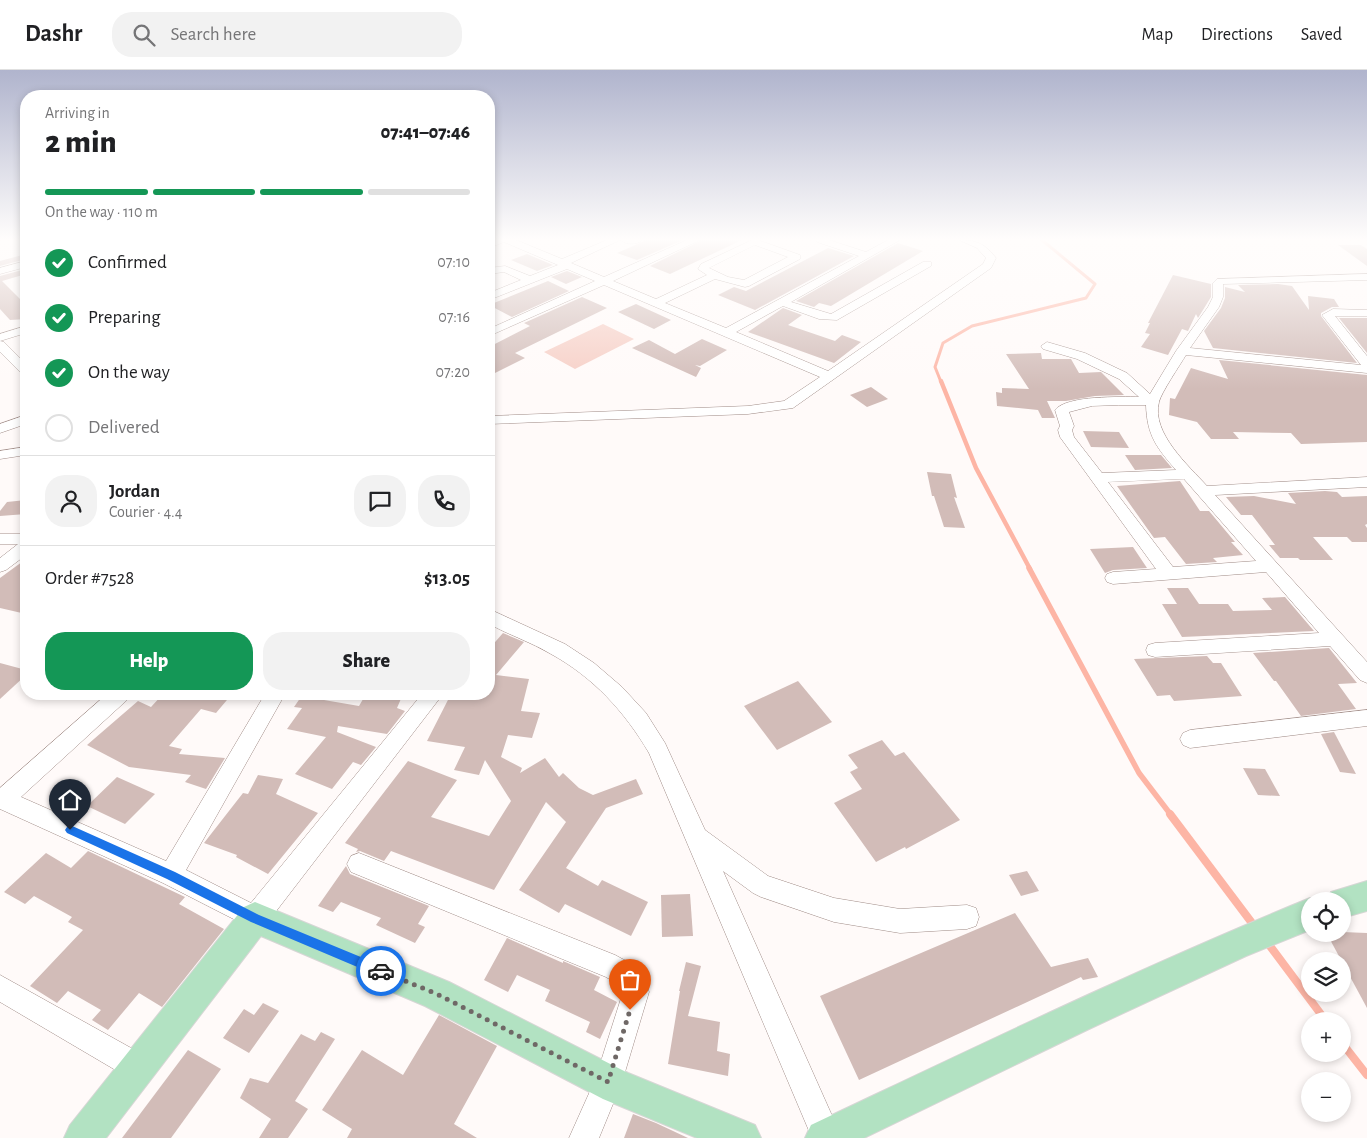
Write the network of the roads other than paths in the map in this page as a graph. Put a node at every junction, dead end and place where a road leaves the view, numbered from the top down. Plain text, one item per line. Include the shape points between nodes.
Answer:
1 (583, 290) edge
2 (625, 290) edge
3 (693, 290) edge
4 (803, 290) edge
5 (882, 290) edge
6 (953, 290) edge
7 (1218, 290) edge
8 (781, 302) junction
9 (661, 305) junction
10 (1367, 313) edge
11 (495, 327) edge
12 (20, 332) edge
13 (726, 333) junction
14 (0, 338) edge
15 (0, 345) edge
16 (1047, 346) dead end
17 (1182, 351) junction
18 (1367, 364) edge
19 (20, 365) edge
20 (1367, 368) edge
21 (828, 376) junction
22 (1152, 402) junction
23 (495, 417) edge
24 (20, 422) edge
25 (20, 428) edge
26 (0, 430) edge
27 (20, 452) edge
28 (0, 455) edge
29 (1187, 474) junction
30 (1097, 478) junction
31 (1367, 482) edge
32 (1203, 491) junction
33 (0, 539) edge
34 (20, 540) edge
35 (20, 551) edge
36 (0, 566) edge
37 (1269, 566) junction
38 (1169, 574) junction
39 (1113, 578) dead end
40 (495, 622) edge
41 (1334, 639) junction
42 (1155, 650) dead end
43 (1367, 676) edge
44 (113, 700) edge
45 (272, 700) edge
46 (428, 700) edge
47 (1367, 718) edge
48 (1190, 739) dead end
49 (2, 799) edge
50 (696, 838) junction
51 (359, 864) dead end
52 (171, 875) junction
53 (1367, 896) edge
54 (1351, 900) edge
55 (967, 917) dead end
56 (255, 918) junction
57 (1301, 918) edge
58 (0, 988) edge
59 (139, 1068) junction
60 (608, 1082) junction
61 (83, 1138) edge
62 (584, 1138) edge
63 (742, 1138) edge
64 (826, 1138) edge

1 - 11 street
2 - 9 street
3 - 9 street
4 - 8 street
5 - 8 street via 833,318
6 - 21 street
7 - 17 street via 1213,307
8 - 13 street
9 - 13 street
10 - 18 street via 1333,312 1328,315
12 - 14 street
13 - 21 street
15 - 19 street
16 - 22 street via 1080,356 1123,376
17 - 20 street
17 - 22 street
21 - 23 street via 788,405 767,409
22 - 29 street via 1153,423 1162,445
22 - 30 street via 1131,400 1062,410 1067,437
24 - 26 street
25 - 26 street
27 - 28 street
29 - 30 street
29 - 32 street
30 - 38 street
31 - 32 street
32 - 37 street
33 - 34 street
35 - 36 street
37 - 38 street
37 - 41 street
38 - 39 street
40 - 50 street via 557,649 582,664 631,709 658,749
41 - 42 street
41 - 43 street
44 - 49 street
45 - 52 street
46 - 56 street
47 - 48 street
49 - 52 street
50 - 55 street via 761,885 834,910 900,920
50 - 64 street
51 - 60 street via 615,968 632,978 636,992
52 - 56 street
53 - 54 main road
56 - 59 main road
56 - 60 main road via 437,994
57 - 64 main road via 1077,1017
58 - 59 street
59 - 61 main road
60 - 62 street
60 - 63 main road

